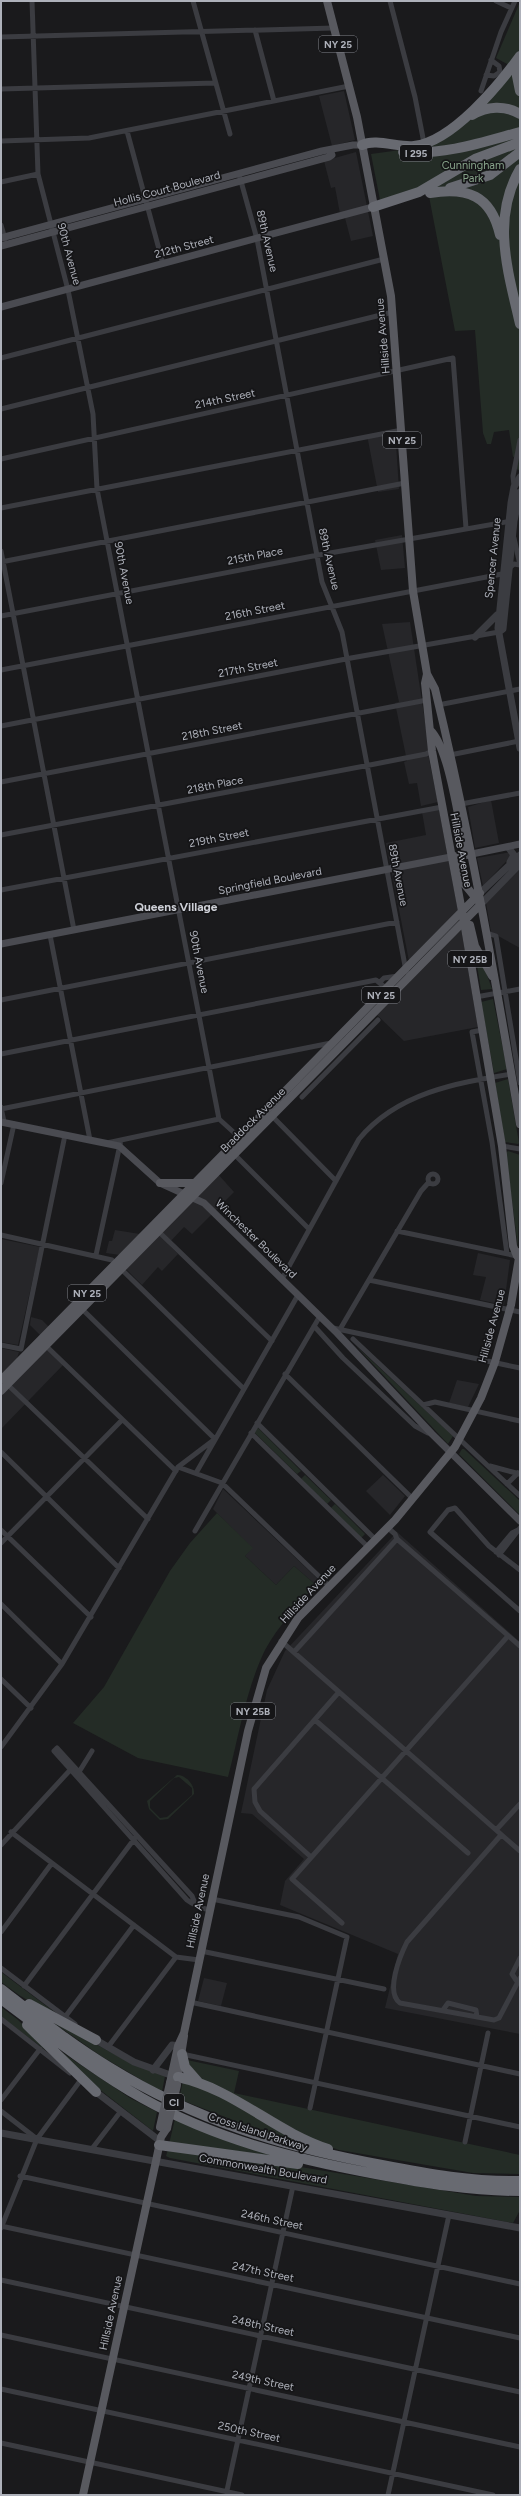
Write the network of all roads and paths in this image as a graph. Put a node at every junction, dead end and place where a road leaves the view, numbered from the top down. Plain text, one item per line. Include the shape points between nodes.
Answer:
1 (32, 1) edge
2 (193, 1) edge
3 (327, 1) edge
4 (390, 1) edge
5 (496, 1) edge
6 (515, 1) edge
7 (511, 8) junction
8 (334, 28) junction
9 (255, 30) junction
10 (202, 31) junction
11 (33, 36) junction
12 (1, 37) edge
13 (520, 56) edge
14 (491, 60) junction
15 (520, 60) edge
16 (486, 75) junction
17 (215, 83) junction
18 (349, 86) junction
19 (34, 88) junction
20 (1, 89) edge
21 (481, 91) dead end
22 (520, 91) edge
23 (274, 101) junction
24 (224, 112) junction
25 (519, 113) edge
26 (127, 131) junction
27 (446, 132) junction
28 (520, 132) edge
29 (230, 134) dead end
30 (423, 138) dead end
31 (36, 140) junction
32 (1, 141) edge
33 (520, 142) edge
34 (362, 145) junction
35 (520, 152) edge
36 (520, 169) edge
37 (38, 174) junction
38 (241, 177) junction
39 (1, 182) edge
40 (430, 193) junction
41 (407, 196) junction
42 (146, 202) junction
43 (373, 207) junction
44 (1, 225) edge
45 (51, 228) junction
46 (257, 239) junction
47 (3, 241) edge
48 (384, 259) junction
49 (163, 264) junction
50 (507, 265) junction
51 (68, 290) junction
52 (267, 290) junction
53 (1, 307) edge
54 (393, 312) junction
55 (520, 324) edge
56 (78, 339) junction
57 (276, 341) junction
58 (1, 358) edge
59 (397, 371) junction
60 (88, 388) junction
61 (286, 396) junction
62 (1, 409) edge
63 (402, 430) junction
64 (94, 438) junction
65 (520, 440) edge
66 (296, 451) junction
67 (1, 459) edge
68 (520, 477) edge
69 (406, 483) junction
70 (97, 489) junction
71 (518, 491) edge
72 (307, 503) junction
73 (1, 508) edge
74 (511, 521) junction
75 (466, 528) junction
76 (513, 536) junction
77 (409, 538) junction
78 (107, 541) junction
79 (1, 552) edge
80 (317, 555) junction
81 (2, 562) edge
82 (520, 565) edge
83 (510, 567) junction
84 (502, 574) junction
85 (413, 591) junction
86 (117, 593) junction
87 (331, 606) junction
88 (499, 613) junction
89 (13, 614) junction
90 (1, 616) edge
91 (499, 632) junction
92 (475, 637) junction
93 (128, 646) junction
94 (421, 646) junction
95 (346, 659) junction
96 (23, 666) junction
97 (1, 670) edge
98 (427, 674) junction
99 (520, 689) edge
100 (509, 691) junction
101 (138, 700) junction
102 (427, 700) junction
103 (438, 705) junction
104 (357, 713) junction
105 (34, 720) junction
106 (1, 726) edge
107 (430, 730) junction
108 (519, 744) edge
109 (432, 751) junction
110 (148, 754) junction
111 (450, 755) junction
112 (368, 766) junction
113 (44, 774) junction
114 (1, 782) edge
115 (520, 792) edge
116 (461, 804) junction
117 (159, 806) junction
118 (442, 807) junction
119 (377, 817) junction
120 (54, 825) junction
121 (1, 835) edge
122 (520, 844) edge
123 (508, 847) junction
124 (520, 855) edge
125 (461, 856) junction
126 (168, 858) junction
127 (520, 864) edge
128 (508, 866) junction
129 (387, 869) junction
130 (64, 878) junction
131 (1, 890) edge
132 (478, 898) junction
133 (178, 910) junction
134 (464, 917) junction
135 (397, 922) junction
136 (74, 930) junction
137 (487, 934) junction
138 (50, 935) junction
139 (1, 944) edge
140 (189, 962) junction
141 (406, 974) junction
142 (380, 982) junction
143 (496, 983) junction
144 (61, 988) junction
145 (520, 989) edge
146 (387, 990) junction
147 (501, 992) junction
148 (476, 997) junction
149 (1, 1000) edge
150 (199, 1014) junction
151 (378, 1020) dead end
152 (482, 1030) junction
153 (71, 1040) junction
154 (334, 1043) junction
155 (311, 1047) junction
156 (1, 1054) edge
157 (321, 1056) junction
158 (209, 1066) junction
159 (512, 1074) junction
160 (490, 1077) junction
161 (480, 1080) junction
162 (520, 1083) edge
163 (81, 1092) junction
164 (296, 1092) junction
165 (1, 1109) edge
166 (272, 1116) junction
167 (219, 1119) junction
168 (2, 1122) edge
169 (14, 1124) junction
170 (520, 1124) edge
171 (65, 1135) junction
172 (240, 1138) junction
173 (90, 1140) junction
174 (120, 1143) junction
175 (502, 1146) junction
176 (520, 1149) edge
177 (234, 1154) junction
178 (336, 1181) junction
179 (429, 1182) dead end
180 (160, 1183) junction
181 (195, 1183) junction
182 (1, 1184) edge
183 (188, 1196) junction
184 (309, 1229) junction
185 (158, 1231) junction
186 (397, 1231) junction
187 (1, 1235) edge
188 (43, 1244) junction
189 (507, 1254) junction
190 (519, 1254) edge
191 (96, 1255) junction
192 (118, 1266) junction
193 (282, 1279) junction
194 (369, 1280) junction
195 (298, 1295) junction
196 (82, 1309) junction
197 (509, 1309) junction
198 (520, 1312) edge
199 (320, 1316) junction
200 (314, 1326) junction
201 (336, 1330) junction
202 (358, 1334) junction
203 (272, 1341) junction
204 (350, 1342) junction
205 (43, 1343) junction
206 (1, 1345) edge
207 (23, 1352) junction
208 (494, 1362) junction
209 (520, 1368) edge
210 (285, 1374) junction
211 (4, 1383) edge
212 (244, 1388) junction
213 (1, 1391) edge
214 (423, 1405) junction
215 (474, 1411) junction
216 (122, 1420) junction
217 (520, 1421) edge
218 (257, 1423) junction
219 (251, 1433) junction
220 (432, 1434) junction
221 (215, 1438) junction
222 (460, 1439) junction
223 (1, 1452) edge
224 (451, 1454) junction
225 (84, 1458) junction
226 (488, 1466) junction
227 (177, 1469) junction
228 (304, 1470) junction
229 (196, 1473) junction
230 (519, 1474) edge
231 (296, 1478) junction
232 (222, 1483) junction
233 (507, 1484) junction
234 (520, 1496) edge
235 (46, 1497) junction
236 (413, 1499) junction
237 (334, 1500) junction
238 (327, 1507) junction
239 (148, 1519) junction
240 (520, 1521) edge
241 (388, 1527) junction
242 (519, 1529) edge
243 (1, 1530) edge
244 (195, 1531) dead end
245 (8, 1536) junction
246 (375, 1539) junction
247 (397, 1539) junction
248 (1, 1543) edge
249 (368, 1547) junction
250 (497, 1553) junction
251 (119, 1568) junction
252 (520, 1570) edge
253 (329, 1586) junction
254 (1, 1604) edge
255 (520, 1611) edge
256 (91, 1618) junction
257 (508, 1636) junction
258 (281, 1641) junction
259 (520, 1646) edge
260 (294, 1652) junction
261 (62, 1664) junction
262 (1, 1679) edge
263 (339, 1692) junction
264 (31, 1708) junction
265 (315, 1720) junction
266 (1, 1747) edge
267 (92, 1751) dead end
268 (406, 1751) junction
269 (72, 1768) junction
270 (80, 1772) junction
271 (382, 1778) junction
272 (520, 1804) edge
273 (496, 1830) junction
274 (11, 1832) junction
275 (502, 1835) junction
276 (135, 1838) junction
277 (1, 1846) edge
278 (520, 1851) edge
279 (468, 1853) dead end
280 (311, 1857) junction
281 (52, 1863) junction
282 (93, 1894) junction
283 (212, 1899) junction
284 (210, 1910) junction
285 (342, 1923) dead end
286 (134, 1925) junction
287 (1, 1932) edge
288 (201, 1951) junction
289 (176, 1957) junction
290 (520, 1958) edge
291 (199, 1960) junction
292 (1, 1968) edge
293 (338, 1979) junction
294 (519, 1980) edge
295 (1, 1985) edge
296 (24, 1986) junction
297 (1, 1989) edge
298 (384, 1989) dead end
299 (5, 2002) edge
300 (190, 2002) junction
301 (443, 2010) junction
302 (477, 2016) junction
303 (65, 2017) junction
304 (1, 2019) edge
305 (327, 2031) junction
306 (488, 2033) dead end
307 (96, 2040) junction
308 (108, 2048) junction
309 (40, 2049) junction
310 (180, 2050) junction
311 (481, 2065) junction
312 (153, 2070) junction
313 (520, 2074) edge
314 (174, 2080) junction
315 (80, 2081) junction
316 (316, 2083) junction
317 (201, 2084) junction
318 (96, 2092) junction
319 (1, 2100) edge
320 (310, 2108) dead end
321 (1, 2111) edge
322 (121, 2111) junction
323 (470, 2116) junction
324 (520, 2127) edge
325 (1, 2133) edge
326 (37, 2139) junction
327 (160, 2141) junction
328 (465, 2142) dead end
329 (91, 2150) junction
330 (156, 2161) junction
331 (372, 2163) junction
332 (366, 2172) junction
333 (20, 2176) junction
334 (520, 2177) edge
335 (483, 2180) junction
336 (520, 2181) edge
337 (293, 2186) junction
338 (488, 2190) junction
339 (520, 2191) edge
340 (520, 2196) edge
341 (147, 2203) junction
342 (449, 2215) junction
343 (1, 2226) edge
344 (520, 2228) edge
345 (283, 2232) junction
346 (135, 2255) junction
347 (438, 2266) junction
348 (1, 2280) edge
349 (272, 2284) junction
350 (520, 2284) edge
351 (124, 2306) junction
352 (426, 2318) junction
353 (1, 2335) edge
354 (261, 2336) junction
355 (520, 2338) edge
356 (113, 2358) junction
357 (415, 2370) junction
358 (1, 2388) edge
359 (249, 2388) junction
360 (520, 2392) edge
361 (102, 2410) junction
362 (404, 2422) junction
363 (238, 2440) junction
364 (1, 2443) edge
365 (520, 2447) edge
366 (90, 2462) junction
367 (393, 2473) junction
368 (227, 2493) edge
369 (83, 2495) edge
370 (242, 2495) edge
371 (388, 2495) edge
372 (493, 2495) edge

1 - 11 street, 90th Avenue
2 - 10 street
3 - 8 main road, Hillside Avenue / NY 25
4 - 30 street
5 - 7 street
6 - 7 street
7 - 14 street
8 - 9 street
8 - 18 main road, Hillside Avenue / NY 25
9 - 10 street
9 - 23 street
10 - 11 street
10 - 17 street
11 - 12 street
11 - 19 street, 90th Avenue
13 - 27 highway via 488,96
14 - 16 street
14 - 16 street via 499,66 500,72 494,76
15 - 22 highway via 517,76
16 - 21 street
17 - 19 street
17 - 24 street
18 - 23 street
18 - 34 main road, Hillside Avenue / NY 25
19 - 20 street
19 - 31 street, 90th Avenue
23 - 24 street
24 - 26 street
24 - 29 street
25 - 27 highway via 504,108 484,109
26 - 31 street via 89,138
26 - 42 street
27 - 34 highway via 430,142 417,146 370,143
28 - 34 highway, I 295 via 463,148 434,153 372,150
31 - 32 street
31 - 37 street, 90th Avenue
33 - 41 highway via 483,155 433,185
34 - 38 main road, Hollis Court Boulevard via 353,144 330,150
34 - 43 main road, Hillside Avenue / NY 25
35 - 40 highway via 490,175
36 - 50 highway via 511,187 504,212 503,235
37 - 39 street
37 - 45 street, 90th Avenue
38 - 42 main road, Hollis Court Boulevard
38 - 46 street, 89th Avenue
40 - 41 highway
40 - 50 highway via 462,192 484,203 496,222
41 - 43 highway
42 - 45 main road, Hollis Court Boulevard
42 - 49 street
43 - 46 main road, 212th Street
43 - 48 main road, Hillside Avenue / NY 25
44 - 47 street
45 - 47 main road, Hollis Court Boulevard
45 - 51 street, 90th Avenue
46 - 49 main road, 212th Street
46 - 52 street, 89th Avenue
48 - 52 street
48 - 54 main road, Hillside Avenue / NY 25
49 - 51 main road, 212th Street
50 - 55 highway
51 - 53 main road, 212th Street
51 - 56 street, 90th Avenue
52 - 56 street
52 - 57 street, 89th Avenue
54 - 57 street
54 - 59 main road, Hillside Avenue / NY 25
56 - 58 street
56 - 60 street, 90th Avenue
57 - 60 street
57 - 61 street, 89th Avenue
59 - 61 street, 214th Street
59 - 63 main road, Hillside Avenue / NY 25
59 - 75 street, 214th Street via 453,358
60 - 62 street
60 - 64 street, 90th Avenue
61 - 64 street, 214th Street
61 - 66 street, 89th Avenue
63 - 66 street
63 - 69 main road, Hillside Avenue / NY 25
64 - 67 street, 214th Street
64 - 70 street, 90th Avenue
65 - 71 street, Spencer Avenue via 514,469
66 - 70 street
66 - 72 street, 89th Avenue
68 - 71 street
69 - 72 street
69 - 77 main road, Hillside Avenue / NY 25
70 - 73 street
70 - 78 street, 90th Avenue
71 - 74 street, Spencer Avenue
72 - 78 street
72 - 80 street, 89th Avenue
74 - 75 street, 215th Place
74 - 76 street, Spencer Avenue
74 - 84 street, Spencer Avenue
75 - 77 street, 215th Place
76 - 82 street, Spencer Avenue
76 - 83 street, Spencer Avenue
77 - 80 street, 215th Place
77 - 85 main road, Hillside Avenue / NY 25
78 - 81 street
78 - 86 street, 90th Avenue
79 - 81 street
80 - 86 street, 215th Place
80 - 87 street, 89th Avenue via 322,582
81 - 89 street
82 - 83 street, Spencer Avenue
83 - 84 street
83 - 91 street, Spencer Avenue via 503,629
84 - 85 street, 216th Street
84 - 88 street, Spencer Avenue
85 - 87 street, 216th Street
85 - 94 main road, Hillside Avenue / NY 25
86 - 89 street, 215th Place
86 - 93 street, 90th Avenue
87 - 93 street, 216th Street
87 - 95 street, 89th Avenue via 342,632
88 - 91 street, Spencer Avenue
88 - 92 street via 494,621
89 - 90 street, 215th Place
89 - 96 street
91 - 92 street, 217th Street
91 - 100 street, Spencer Avenue
92 - 94 street, 217th Street
93 - 96 street, 216th Street
93 - 101 street, 90th Avenue
94 - 95 street, 217th Street
94 - 98 main road, Hillside Avenue / NY 25
95 - 101 street, 217th Street
95 - 104 street, 89th Avenue
96 - 97 street, 216th Street
96 - 105 street
98 - 102 main road, Hillside Avenue / NY 25
98 - 103 main road, Hillside Avenue / NY 25 via 435,689
99 - 100 street
100 - 103 street
100 - 108 street, Spencer Avenue
101 - 105 street, 217th Street
101 - 110 street, 90th Avenue
102 - 104 street, 218th Street
102 - 107 main road, Hillside Avenue / NY 25
103 - 111 main road, Hillside Avenue / NY 25
104 - 110 street, 218th Street
104 - 112 street, 89th Avenue
105 - 106 street, 217th Street
105 - 113 street
107 - 109 main road, Hillside Avenue / NY 25
107 - 125 main road via 436,736 445,761
108 - 111 street
109 - 112 street, 218th Place
109 - 118 main road, Hillside Avenue / NY 25
110 - 113 street, 218th Street
110 - 117 street, 90th Avenue
111 - 116 main road, Hillside Avenue / NY 25
112 - 117 street, 218th Place
112 - 119 street, 89th Avenue
113 - 114 street, 218th Street
113 - 120 street
115 - 116 street
116 - 125 main road, Hillside Avenue / NY 25
117 - 120 street, 218th Place
117 - 126 street, 90th Avenue
118 - 119 street, 219th Street
118 - 125 main road, Hillside Avenue / NY 25
119 - 126 street, 219th Street
119 - 129 street, 89th Avenue
120 - 121 street, 218th Place
120 - 130 street
122 - 123 main road, Springfield Boulevard
123 - 125 main road, Springfield Boulevard
123 - 128 street via 514,855
124 - 128 street, Braddock Avenue
125 - 129 main road, Springfield Boulevard
125 - 132 main road, Hillside Avenue / NY 25
125 - 132 main road via 465,885
125 - 134 main road, Hillside Avenue / NY 25
126 - 130 street, 219th Street
126 - 133 street, 90th Avenue
127 - 132 street, Braddock Avenue
128 - 132 street, Braddock Avenue
129 - 133 main road, Springfield Boulevard
129 - 135 street, 89th Avenue
130 - 131 street, 219th Street
130 - 136 street
132 - 134 main road, Braddock Avenue / NY 25
132 - 137 main road, Hillside Avenue / NY 25B
133 - 136 main road, Springfield Boulevard
133 - 140 street, 90th Avenue
134 - 141 main road, Braddock Avenue / NY 25
134 - 143 main road via 475,946
134 - 148 main road, Hillside Avenue / NY 25B
135 - 140 street
135 - 141 street, 89th Avenue
136 - 138 main road, Springfield Boulevard
137 - 143 main road, Hillside Avenue / NY 25B
137 - 147 street, Hillside Avenue via 496,936
138 - 139 main road, Springfield Boulevard
138 - 144 street
140 - 144 street
140 - 150 street, 90th Avenue
141 - 142 street via 384,978
141 - 146 main road, Braddock Avenue / NY 25
141 - 164 main road, Braddock Avenue / NY 25
142 - 146 street
142 - 150 street via 376,980
143 - 147 main road, Hillside Avenue / NY 25B
144 - 149 street
144 - 153 street
145 - 147 street
146 - 154 main road, Braddock Avenue / NY 25
147 - 148 street
147 - 159 main road, Hillside Avenue / NY 25B
147 - 162 street, Hillside Avenue
148 - 152 main road, Hillside Avenue / NY 25B
150 - 153 street
150 - 158 street, 90th Avenue
151 - 164 street, Braddock Avenue
152 - 160 main road, Hillside Avenue / NY 25B
152 - 161 street via 472,1032
153 - 156 street
153 - 163 street
154 - 155 street
154 - 157 main road, Braddock Avenue / NY 25
155 - 157 street
155 - 158 street
157 - 164 main road, Braddock Avenue / NY 25
158 - 163 street
158 - 167 street, 90th Avenue
159 - 160 street
159 - 170 main road, Hillside Avenue / NY 25B
160 - 161 street
160 - 175 main road, Hillside Avenue / NY 25B
161 - 178 street via 432,1090 403,1103 376,1120 359,1139
161 - 189 street via 492,1142
163 - 165 street
163 - 173 street
164 - 166 main road, Braddock Avenue / NY 25
164 - 172 main road, Braddock Avenue / NY 25
165 - 168 street
166 - 177 main road, Braddock Avenue / NY 25
166 - 178 street
167 - 172 street
167 - 174 street
168 - 169 main road, Winchester Boulevard
169 - 171 main road, Winchester Boulevard
169 - 182 street
171 - 173 main road, Winchester Boulevard
171 - 188 street
172 - 181 main road, Braddock Avenue / NY 25
173 - 174 main road, Winchester Boulevard
174 - 180 main road, Winchester Boulevard
174 - 191 street
175 - 176 street
175 - 190 main road, Hillside Avenue / NY 25B via 513,1246
177 - 183 main road, Braddock Avenue / NY 25
177 - 184 street
178 - 184 street
179 - 186 street via 420,1191
180 - 181 main road
180 - 183 main road, Winchester Boulevard
181 - 183 main road, Braddock Avenue / NY 25
183 - 185 main road, Braddock Avenue / NY 25
183 - 192 main road, Braddock Avenue / NY 25
183 - 193 main road, Winchester Boulevard via 204,1203
184 - 193 street
185 - 192 main road, Braddock Avenue / NY 25
185 - 203 street
186 - 189 street
186 - 194 street
187 - 188 street
188 - 191 street
188 - 207 street
189 - 190 street
190 - 197 main road, Hillside Avenue / NY 25B
191 - 192 street via 107,1257
192 - 196 main road, Braddock Avenue / NY 25
192 - 205 main road, Braddock Avenue / NY 25
192 - 212 street
193 - 195 main road, Winchester Boulevard
194 - 197 street
194 - 201 street
195 - 199 main road, Winchester Boulevard
195 - 203 street
196 - 205 main road, Braddock Avenue / NY 25
196 - 221 street
197 - 198 street
197 - 208 main road, Hillside Avenue / NY 25B
199 - 200 street
199 - 201 main road, Winchester Boulevard
200 - 210 street
200 - 220 street, Winchester Boulevard via 343,1358 415,1426
201 - 202 street
201 - 204 main road, Winchester Boulevard
202 - 204 street
202 - 208 street
203 - 212 street
204 - 214 street, Winchester Boulevard
204 - 220 main road, Winchester Boulevard
205 - 207 main road, Braddock Avenue / NY 25
205 - 211 main road, Braddock Avenue / NY 25
205 - 216 street
206 - 207 street
207 - 211 main road, Braddock Avenue / NY 25
208 - 209 street
208 - 215 main road, Hillside Avenue / NY 25B
210 - 218 street
210 - 236 street
211 - 213 main road, Braddock Avenue / NY 25
211 - 225 street
212 - 221 street
214 - 215 street via 435,1402
214 - 222 street, Winchester Boulevard
215 - 217 street
215 - 222 main road, Hillside Avenue / NY 25B
216 - 225 street
216 - 227 street
218 - 219 street
218 - 228 street
219 - 231 street
219 - 232 street
220 - 224 main road, Winchester Boulevard
221 - 227 street
221 - 229 street
222 - 224 main road, Hillside Avenue / NY 25B
222 - 226 street, Winchester Boulevard
223 - 235 street
224 - 236 main road, Hillside Avenue / NY 25B
224 - 240 main road, Winchester Boulevard
225 - 235 street
225 - 239 street
226 - 230 street
226 - 233 street, Winchester Boulevard
227 - 229 street
227 - 239 street
228 - 231 street
228 - 237 street
229 - 232 street
230 - 233 street
231 - 238 street
232 - 244 street
232 - 253 street
233 - 234 street, Winchester Boulevard
235 - 245 street
235 - 251 street
236 - 241 main road, Hillside Avenue / NY 25B
237 - 238 street
237 - 246 street
238 - 249 street
239 - 251 street
241 - 246 main road, Hillside Avenue / NY 25B
241 - 247 street
242 - 250 street via 512,1533
243 - 245 street
245 - 248 street
245 - 256 street
246 - 249 main road, Hillside Avenue / NY 25B
247 - 257 street
247 - 260 street
249 - 253 main road, Hillside Avenue / NY 25B
250 - 252 street
250 - 255 street via 454,1508 448,1510 430,1532
251 - 256 street
253 - 258 main road, Hillside Avenue / NY 25B via 298,1618
254 - 261 street
256 - 261 street
257 - 259 street
257 - 268 street
258 - 260 street
258 - 283 main road, Hillside Avenue / NY 25B via 266,1668 256,1699
260 - 263 street
261 - 264 street
262 - 264 street
263 - 265 street
263 - 268 street
264 - 266 street
265 - 271 street
265 - 280 street via 254,1789 255,1802 260,1811
267 - 270 street
268 - 271 street
268 - 273 street
269 - 270 street
269 - 274 street
269 - 276 street
270 - 276 street
271 - 279 street
271 - 280 street
272 - 273 street
273 - 275 street
274 - 277 street
274 - 281 street
275 - 278 street
275 - 301 street via 407,1942 400,1957 392,1991 396,2000
276 - 282 street
276 - 284 street via 187,1900
280 - 285 street via 292,1879
281 - 282 street
281 - 287 street
282 - 286 street
282 - 296 street
283 - 284 main road, Hillside Avenue / NY 25B
283 - 293 street via 299,1917 347,1937
284 - 288 main road, Hillside Avenue / NY 25B
286 - 289 street
286 - 303 street
288 - 291 main road, Hillside Avenue / NY 25B
288 - 293 street
289 - 291 street
289 - 308 street
290 - 294 street via 512,1974
291 - 300 main road, Hillside Avenue / NY 25B
292 - 296 street
293 - 298 street
293 - 305 street
294 - 302 street via 499,2018 494,2020
295 - 307 highway via 29,2004
296 - 303 street
297 - 331 highway, Cross Island Parkway / CI via 98,2060 184,2107 276,2142
299 - 318 highway
299 - 332 highway, Cross Island Parkway / CI via 101,2073 186,2120 278,2153
300 - 305 street
300 - 310 main road, Hillside Avenue / NY 25B
301 - 302 street
301 - 302 street via 448,2003 471,2007 476,2010
303 - 307 street
304 - 309 street
305 - 311 street
305 - 316 street
306 - 311 street
307 - 308 street
308 - 312 street
309 - 315 street
309 - 319 street
310 - 312 street via 172,2045
310 - 314 main road, Hillside Avenue / NY 25B
310 - 316 street
310 - 317 highway via 186,2069
311 - 313 street
311 - 323 street
312 - 314 street
314 - 317 highway
314 - 327 main road, Hillside Avenue / NY 25B, bridge
315 - 318 street
315 - 326 street
316 - 320 street
316 - 323 street
317 - 331 highway via 230,2097 294,2136
318 - 322 street
321 - 326 street
322 - 327 street
322 - 329 street
323 - 324 street
323 - 328 street
325 - 326 street, Commonwealth Boulevard
326 - 329 street, Commonwealth Boulevard
326 - 333 street
327 - 330 main road, Hillside Avenue / NY 25B
327 - 332 highway via 332,2170
329 - 330 street, Commonwealth Boulevard
330 - 337 street, Commonwealth Boulevard
330 - 341 main road, Hillside Avenue / NY 25B
331 - 335 highway, Cross Island Parkway / CI
332 - 338 highway, Cross Island Parkway / CI via 439,2185
333 - 341 street, 246th Street
333 - 343 street
334 - 335 highway
335 - 336 highway, Cross Island Parkway / CI
337 - 342 street, Commonwealth Boulevard
337 - 345 street
338 - 339 highway, Cross Island Parkway / CI
338 - 340 highway
341 - 345 street, 246th Street
341 - 346 main road, Hillside Avenue / NY 25B
342 - 344 street, Commonwealth Boulevard
342 - 347 street
343 - 346 street, 247th Street
345 - 347 street, 246th Street
345 - 349 street
346 - 349 street, 247th Street
346 - 351 main road, Hillside Avenue / NY 25B
347 - 350 street, 246th Street
347 - 352 street
348 - 351 street, 248th Street
349 - 352 street, 247th Street
349 - 354 street
351 - 354 street, 248th Street
351 - 356 main road, Hillside Avenue / NY 25B
352 - 355 street, 247th Street
352 - 357 street
353 - 356 street, 249th Street
354 - 357 street, 248th Street
354 - 359 street
356 - 359 street, 249th Street
356 - 361 main road, Hillside Avenue / NY 25B
357 - 360 street, 248th Street
357 - 362 street
358 - 361 street, 250th Street
359 - 362 street, 249th Street
359 - 363 street
361 - 363 street, 250th Street
361 - 366 main road, Hillside Avenue / NY 25B
362 - 365 street, 249th Street
362 - 367 street
363 - 367 street, 250th Street
363 - 368 street
364 - 366 street
366 - 368 street
366 - 369 main road, Hillside Avenue / NY 25B
367 - 371 street
367 - 372 street, 250th Street
368 - 370 street

